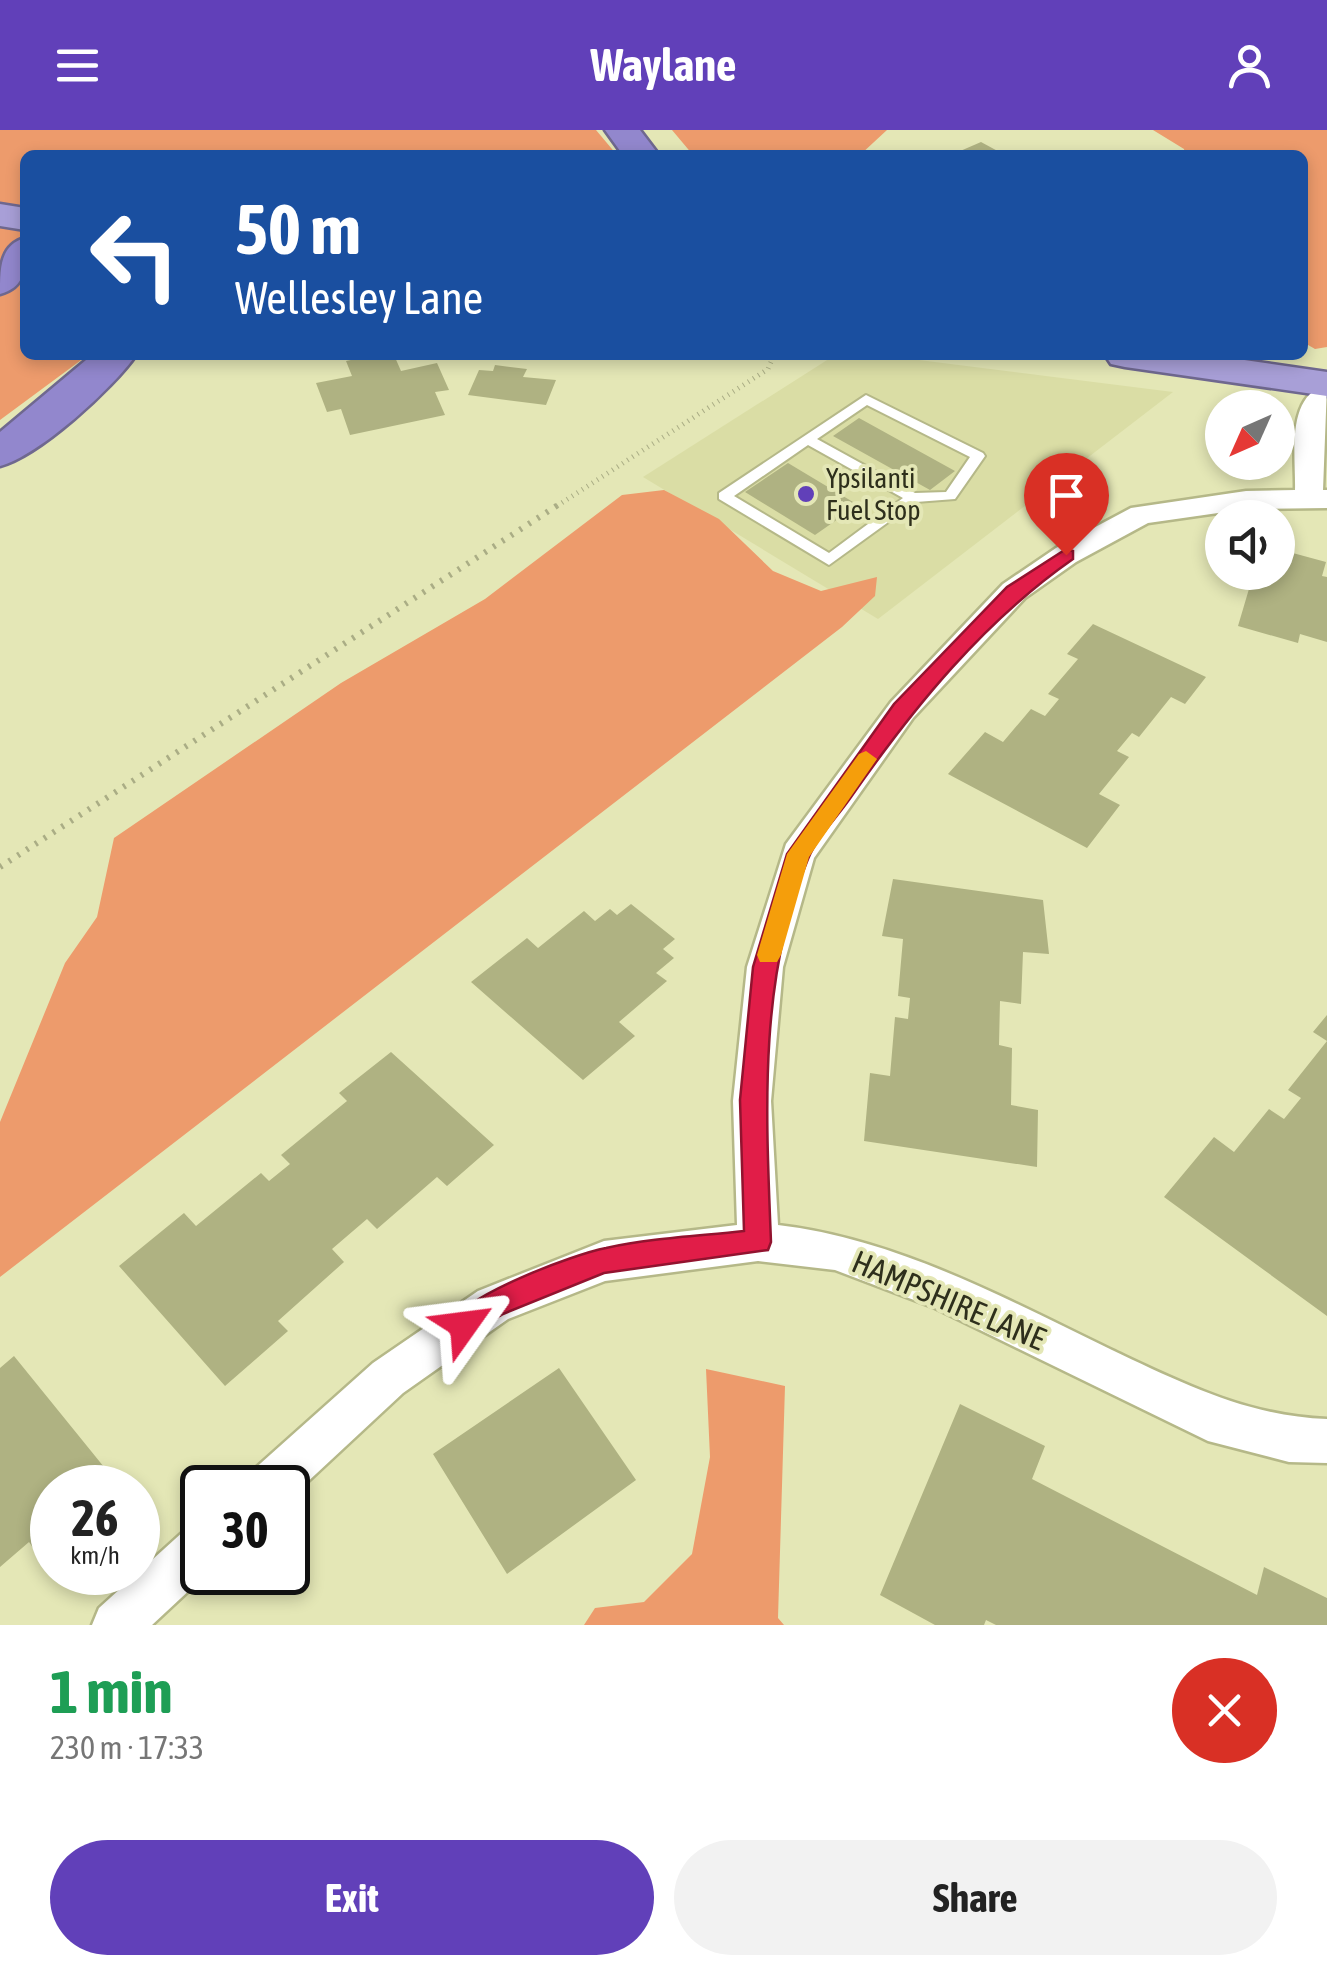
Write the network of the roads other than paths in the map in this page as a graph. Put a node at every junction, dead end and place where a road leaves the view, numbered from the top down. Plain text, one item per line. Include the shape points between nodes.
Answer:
1 (622, 130) edge
2 (638, 150) edge
3 (20, 256) edge
4 (0, 282) edge
5 (111, 360) edge
6 (1161, 360) edge
7 (1327, 384) edge
8 (1327, 394) edge
9 (808, 438) junction
10 (0, 452) edge
11 (913, 498) junction
12 (1318, 498) edge
13 (758, 1242) junction
14 (1327, 1440) edge
15 (293, 1465) edge
16 (180, 1566) edge
17 (116, 1625) edge

1 - 2 highway
3 - 4 highway
5 - 10 highway
6 - 7 highway
8 - 12 street via 1310,412
9 - 11 lane
9 - 11 lane via 866,399 978,456 950,496
9 - 11 lane via 724,496 829,560
12 - 13 street via 1140,515 1014,591 902,710 798,854 765,967 752,1100
13 - 14 street, HAMPSHIRE LANE via 835,1251 947,1292 1208,1419 1289,1440
13 - 15 street, HAMPSHIRE LANE via 604,1261 493,1305 388,1378
16 - 17 street

